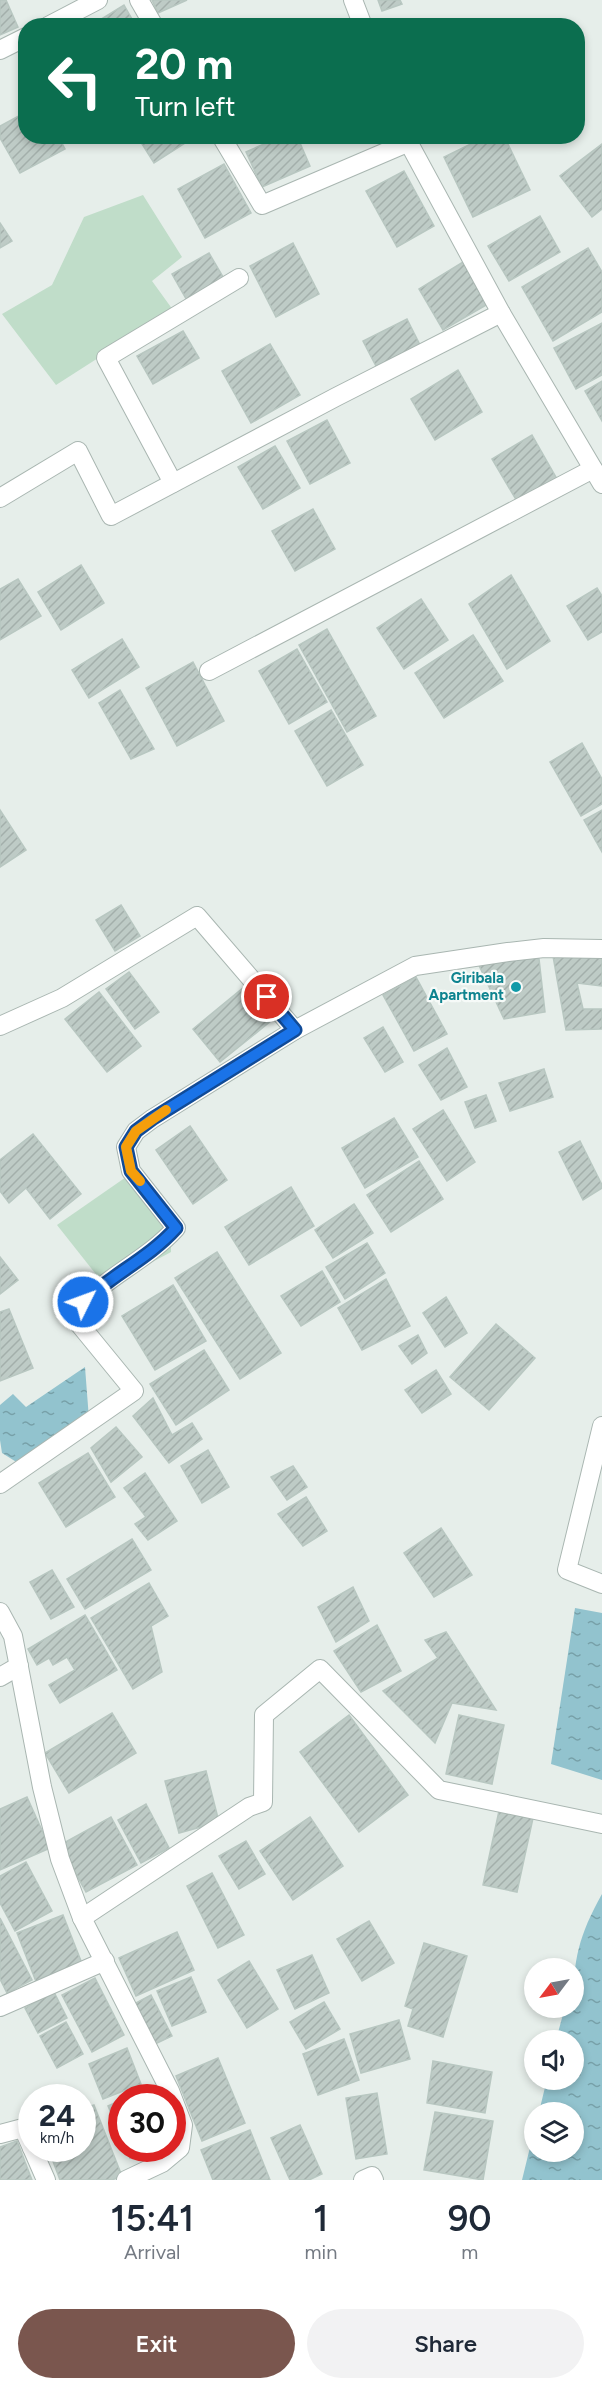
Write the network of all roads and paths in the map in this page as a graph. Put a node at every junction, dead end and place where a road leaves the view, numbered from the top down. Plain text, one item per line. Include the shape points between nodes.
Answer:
1 (98, 0) edge
2 (139, 0) edge
3 (353, 0) edge
4 (63, 18) edge
5 (149, 18) edge
6 (360, 18) edge
7 (18, 41) edge
8 (0, 50) edge
9 (226, 144) edge
10 (397, 144) edge
11 (408, 144) edge
12 (239, 278) dead end
13 (501, 313) junction
14 (598, 477) edge
15 (173, 483) junction
16 (0, 498) edge
17 (209, 671) dead end
18 (602, 949) edge
19 (0, 1026) edge
20 (295, 1030) junction
21 (602, 1426) edge
22 (0, 1484) edge
23 (602, 1584) edge
24 (0, 1612) edge
25 (19, 1666) junction
26 (0, 1677) edge
27 (602, 1824) edge
28 (82, 1918) junction
29 (105, 1962) junction
30 (0, 2007) edge
31 (18, 2129) edge
32 (0, 2134) edge
33 (38, 2162) edge
34 (46, 2180) edge
35 (126, 2180) edge
36 (363, 2180) edge
37 (374, 2180) edge

1 - 4 street
2 - 5 street
3 - 6 street
7 - 8 street
9 - 10 street via 262,205
11 - 13 street
12 - 15 street via 106,358
13 - 14 street
13 - 15 street
14 - 17 street
15 - 16 street via 111,516 78,451
18 - 20 street via 544,948 415,966
19 - 20 street via 62,998 197,916
20 - 22 street via 136,1131 126,1147 131,1171 176,1228 160,1245 102,1284 83,1302 80,1325 134,1391
21 - 23 street via 567,1570
24 - 25 street via 13,1636
25 - 26 street
25 - 28 street via 60,1859
27 - 28 street via 439,1790 320,1669 264,1715 263,1802 249,1807
28 - 29 street
29 - 30 street
29 - 35 street via 183,2125 180,2148 162,2163
31 - 32 street
33 - 34 street
36 - 37 street via 372,2176

